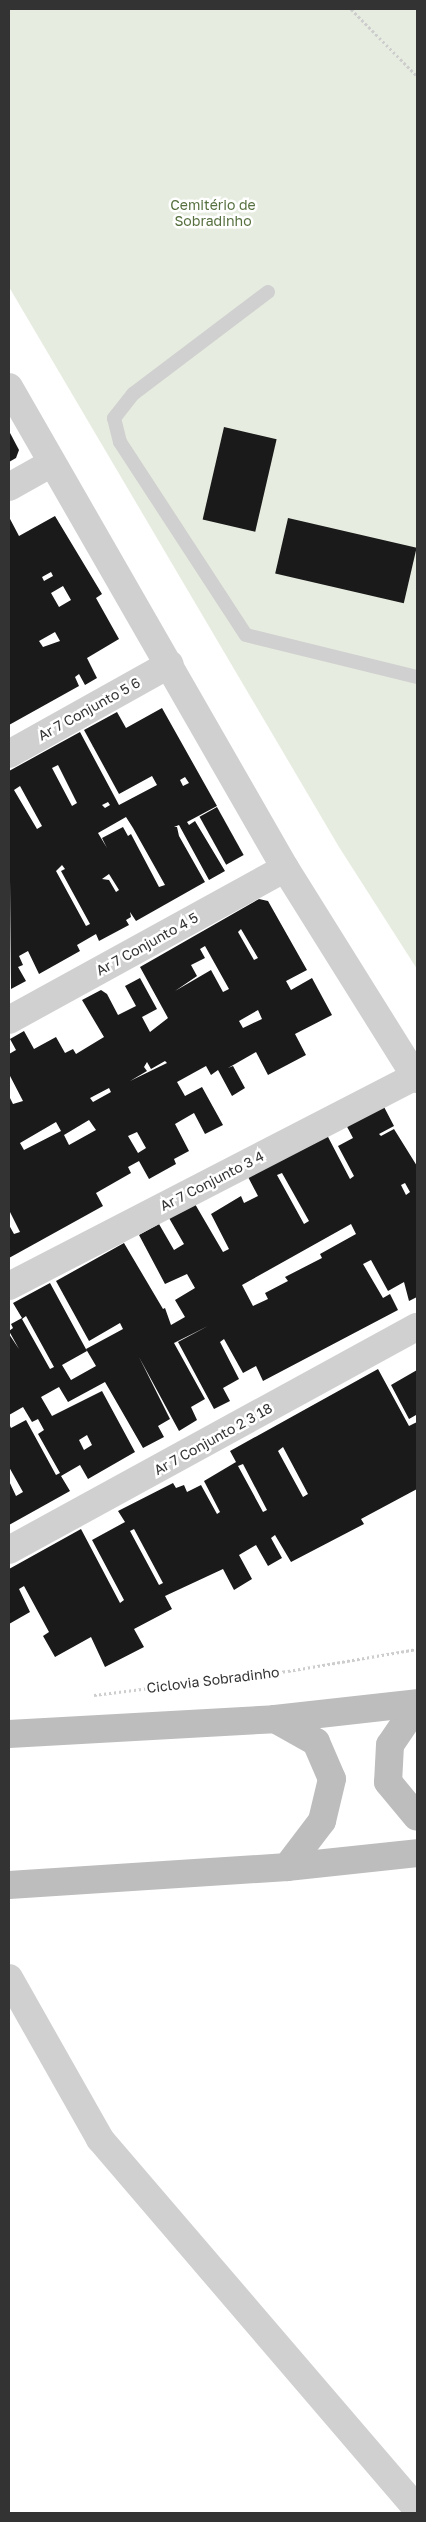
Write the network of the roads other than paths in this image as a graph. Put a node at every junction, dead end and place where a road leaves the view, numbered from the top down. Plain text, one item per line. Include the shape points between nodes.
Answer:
1 (268, 292) dead end
2 (9, 387) edge
3 (52, 463) junction
4 (9, 487) edge
5 (170, 664) junction
6 (417, 678) edge
7 (9, 754) edge
8 (285, 868) junction
9 (9, 1020) edge
10 (416, 1077) edge
11 (9, 1286) edge
12 (417, 1327) edge
13 (9, 1550) edge
14 (417, 1704) edge
15 (276, 1719) junction
16 (9, 1734) edge
17 (417, 1818) edge
18 (417, 1853) edge
19 (287, 1866) junction
20 (9, 1886) edge
21 (9, 1978) edge
22 (417, 2508) edge

1 - 6 lane via 133,394 114,418 120,442 246,635
2 - 3 street
3 - 4 street
3 - 5 street
5 - 7 street, Ar 7 Conjunto 5 6
5 - 8 street
8 - 9 street, Ar 7 Conjunto 4 5
8 - 10 street
10 - 11 street, Ar 7 Conjunto 3 4
12 - 13 street, Ar 7 Conjunto 2 3 18
14 - 15 main road
14 - 17 main road via 390,1745 388,1782
15 - 16 main road
15 - 19 main road via 316,1742 332,1779 322,1821
18 - 19 main road
19 - 20 main road
21 - 22 street via 100,2139

